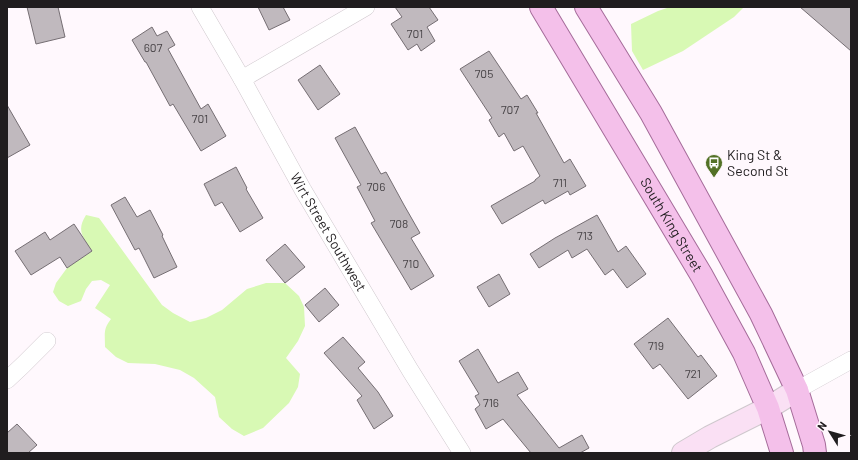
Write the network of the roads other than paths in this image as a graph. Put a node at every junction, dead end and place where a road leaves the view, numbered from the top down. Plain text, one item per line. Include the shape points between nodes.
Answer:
1 (200, 7) edge
2 (366, 7) edge
3 (541, 7) edge
4 (586, 7) edge
5 (242, 79) junction
6 (46, 341) dead end
7 (851, 360) edge
8 (7, 380) edge
9 (797, 390) junction
10 (768, 408) junction
11 (462, 453) edge
12 (683, 453) edge
13 (782, 453) edge
14 (815, 453) edge

1 - 5 street, Wirt Street Southwest
2 - 5 street
3 - 10 main road, South King Street via 702,276 744,353
4 - 9 main road via 651,113 761,314
5 - 11 street, Wirt Street Southwest via 307,197
6 - 8 street
7 - 9 street
9 - 10 street
9 - 14 main road
10 - 12 street
10 - 13 main road, South King Street

